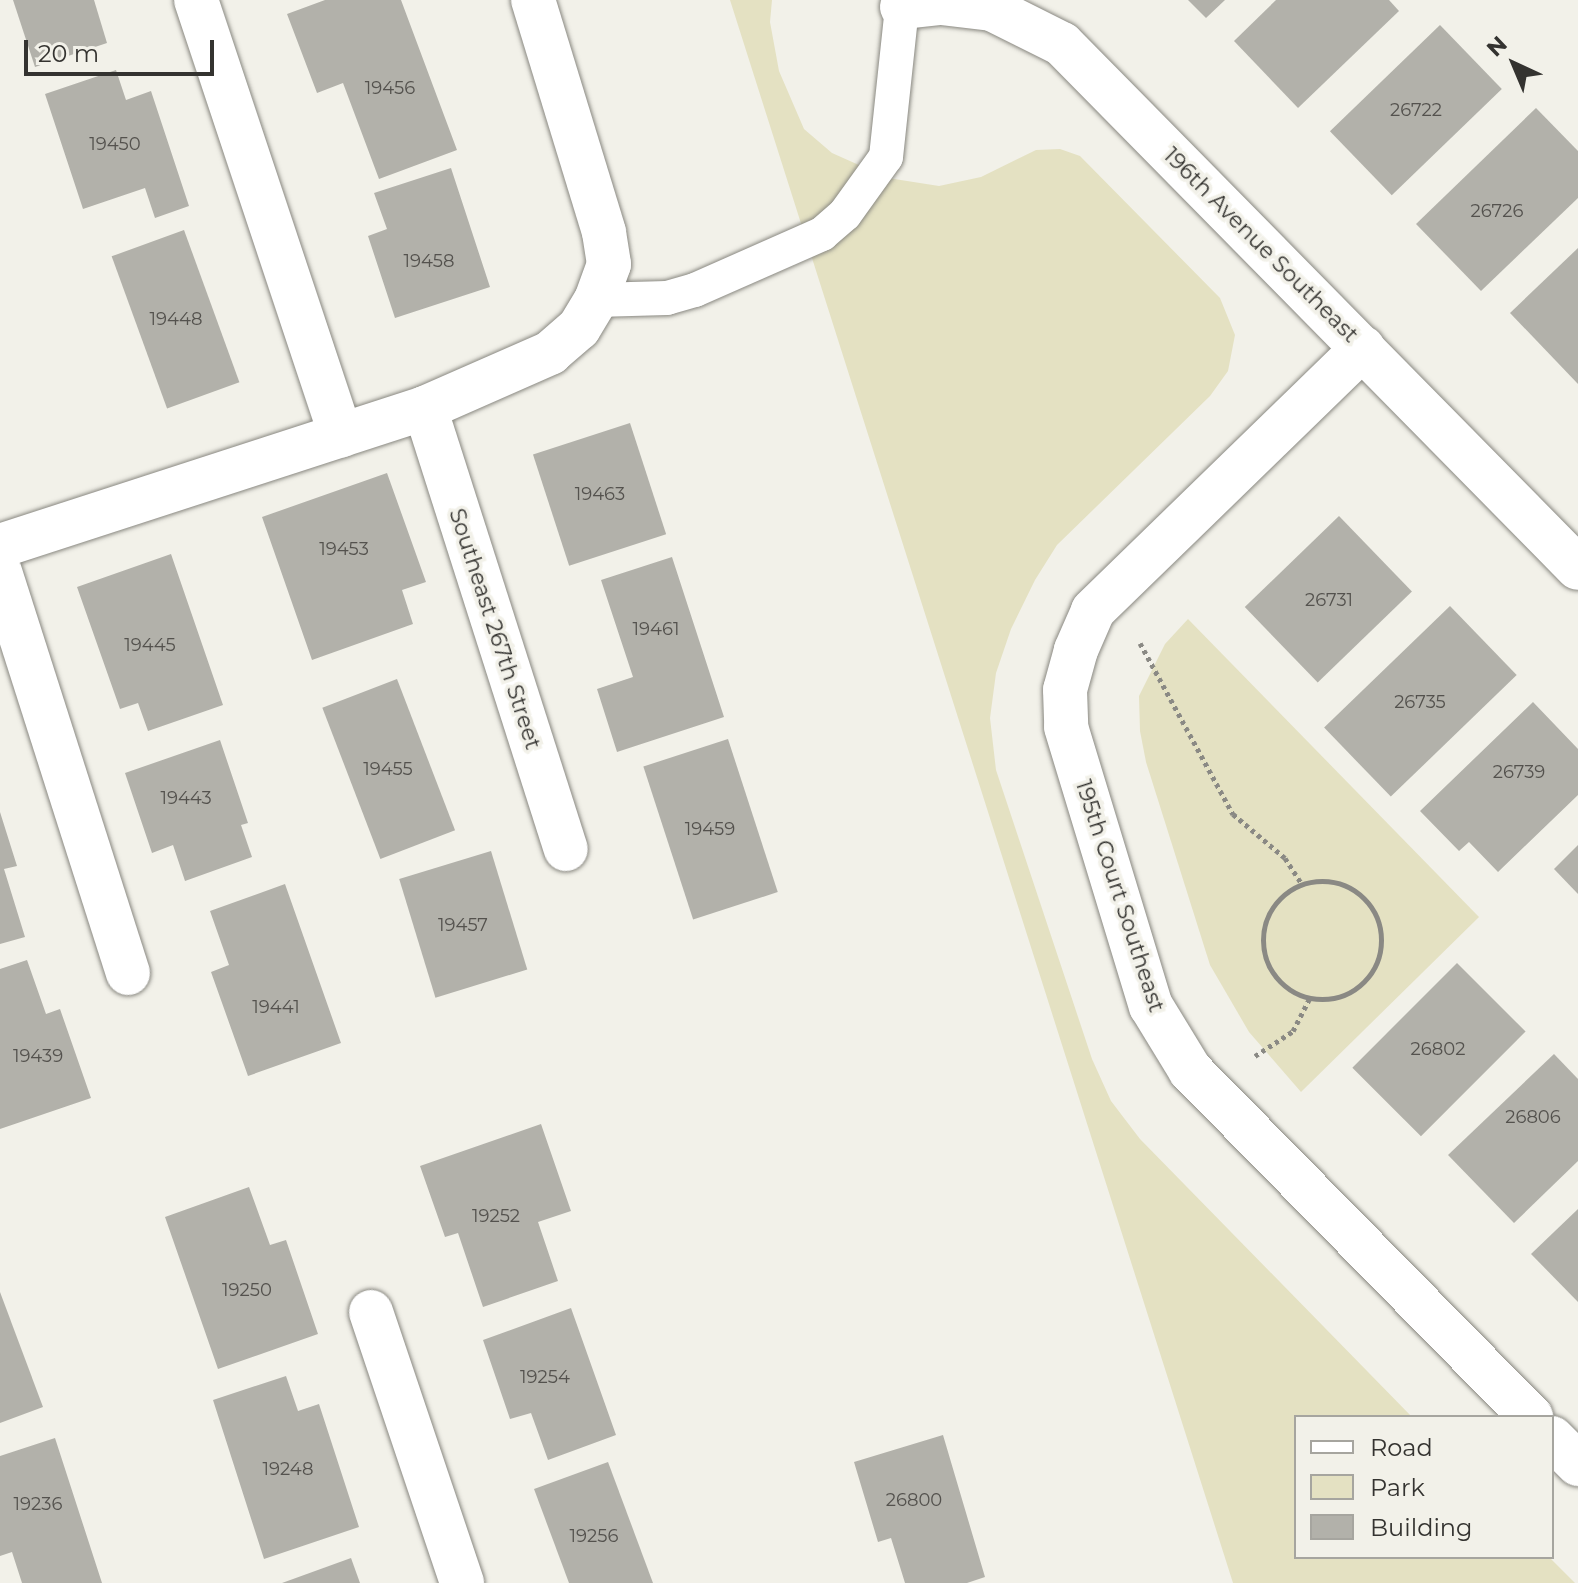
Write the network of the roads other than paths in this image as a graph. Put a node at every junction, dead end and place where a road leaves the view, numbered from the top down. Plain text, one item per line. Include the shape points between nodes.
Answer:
1 (196, 0) edge
2 (533, 0) edge
3 (902, 7) joint
4 (596, 300) junction
5 (1363, 348) junction
6 (425, 408) junction
7 (341, 436) junction
8 (0, 546) edge
9 (1578, 568) edge
10 (0, 572) edge
11 (566, 849) dead end
12 (128, 973) dead end
13 (371, 1312) dead end
14 (1529, 1415) edge
15 (1554, 1440) edge
16 (1578, 1464) edge
17 (462, 1583) edge

1 - 7 street
2 - 4 street via 604,232 609,264
3 - 4 lane via 886,157 845,214 822,234 695,290 667,298
3 - 5 street, 196th Avenue Southeast via 941,3 992,9 1062,44
4 - 6 street via 579,328 550,353
5 - 9 street, 196th Avenue Southeast
5 - 14 street, 195th Court Southeast via 1093,611 1065,690 1066,727 1151,1006 1190,1070
6 - 7 street
6 - 11 street, Southeast 267th Street
7 - 8 street
10 - 12 street
13 - 17 street
15 - 16 street

